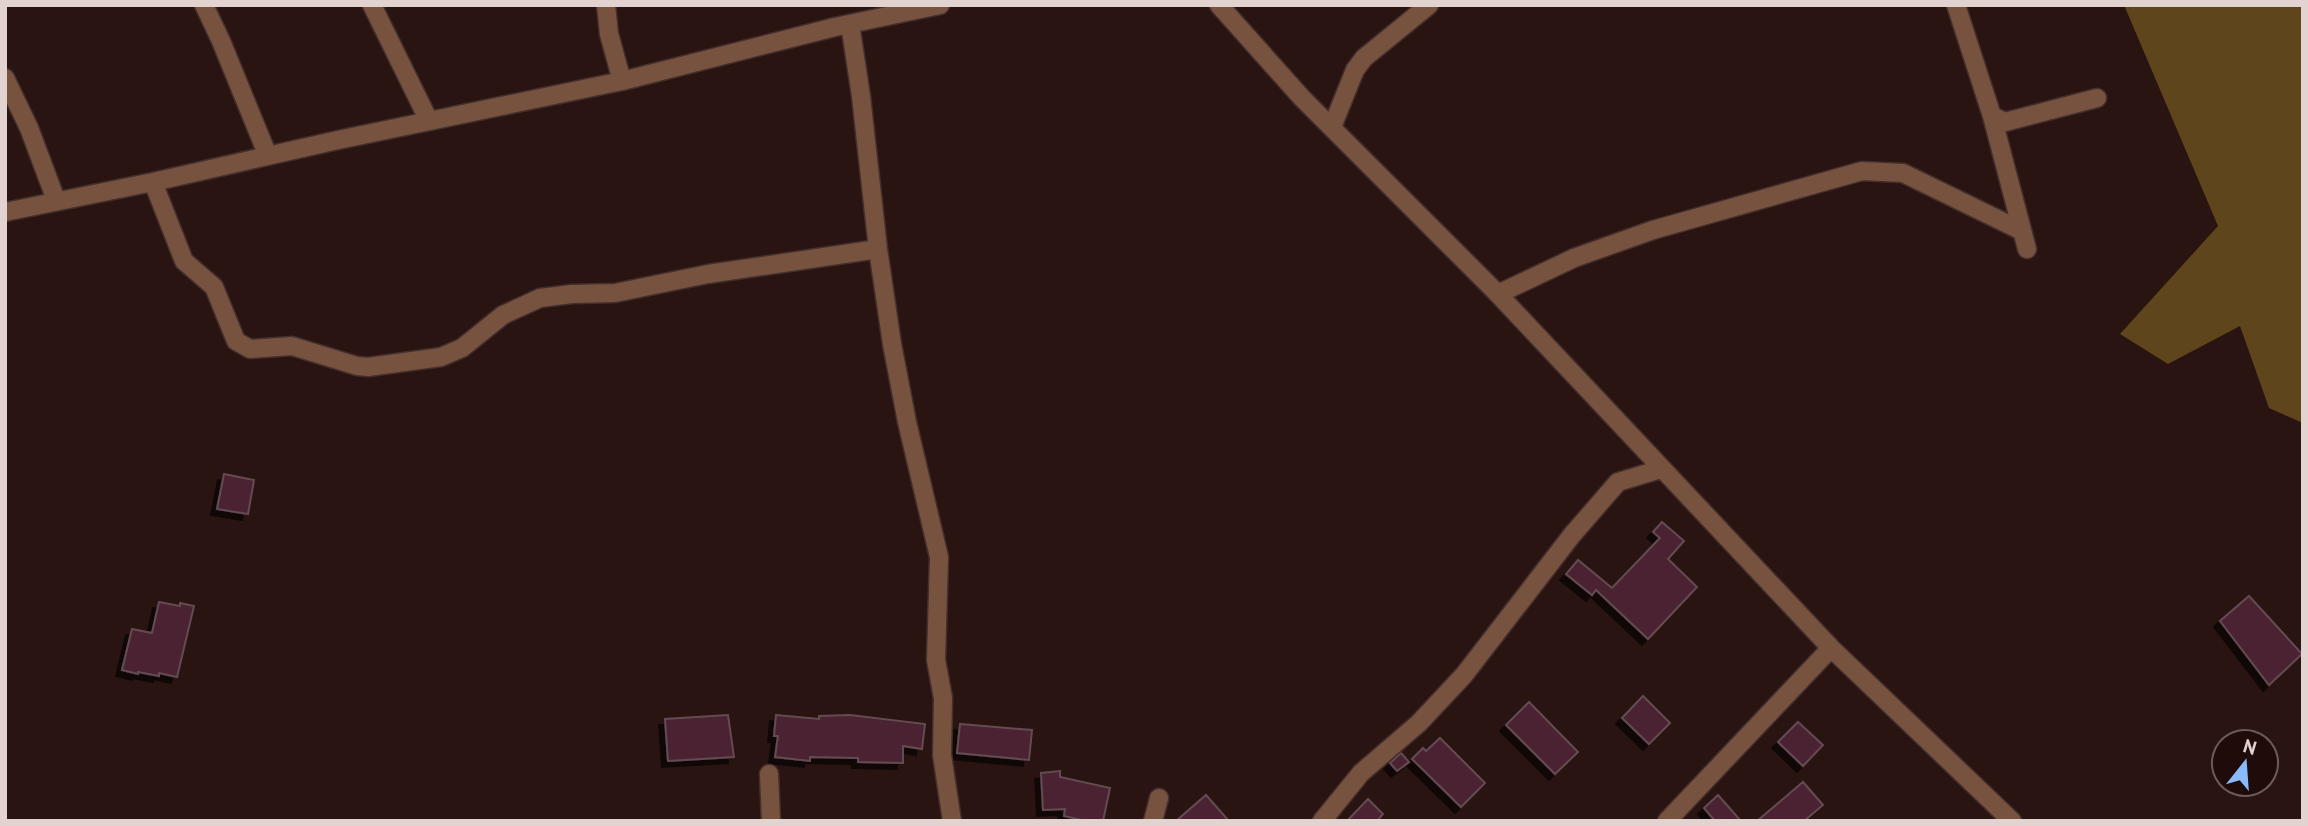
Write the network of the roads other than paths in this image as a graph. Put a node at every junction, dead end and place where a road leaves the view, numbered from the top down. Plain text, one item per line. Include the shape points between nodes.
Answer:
1 (204, 5) edge
2 (372, 5) edge
3 (606, 5) edge
4 (940, 5) edge
5 (1219, 5) edge
6 (1429, 5) edge
7 (1956, 5) edge
8 (850, 24) junction
9 (5, 78) edge
10 (622, 81) junction
11 (2097, 98) dead end
12 (1992, 116) junction
13 (429, 121) junction
14 (1332, 127) junction
15 (268, 156) junction
16 (153, 182) junction
17 (56, 200) junction
18 (5, 212) edge
19 (2022, 231) junction
20 (878, 249) junction
21 (2027, 249) dead end
22 (1498, 294) junction
23 (1661, 469) junction
24 (1831, 648) junction
25 (769, 774) dead end
26 (1159, 798) dead end
27 (771, 821) edge
28 (952, 821) edge
29 (1153, 821) edge
30 (1322, 821) edge
31 (1667, 821) edge
32 (2012, 821) edge

1 - 15 street
2 - 13 street
3 - 10 street
4 - 8 street
5 - 14 street
6 - 14 street via 1364,58
7 - 12 street
8 - 10 street
8 - 20 street
9 - 17 street
10 - 13 street
11 - 12 street via 2005,122
12 - 19 street
13 - 15 street
14 - 22 street
15 - 16 street
16 - 17 street
16 - 20 street via 184,261 214,287 236,341 250,349 292,346 357,366 441,357 462,348 503,315 540,298 615,293
17 - 18 street
19 - 21 street
19 - 22 street via 1903,173 1862,171 1653,230 1574,258
20 - 28 street via 906,422 939,557 936,660
22 - 23 street
23 - 24 street
23 - 30 street via 1618,482 1464,675 1362,773
24 - 31 street
24 - 32 street
25 - 27 street
26 - 29 street

